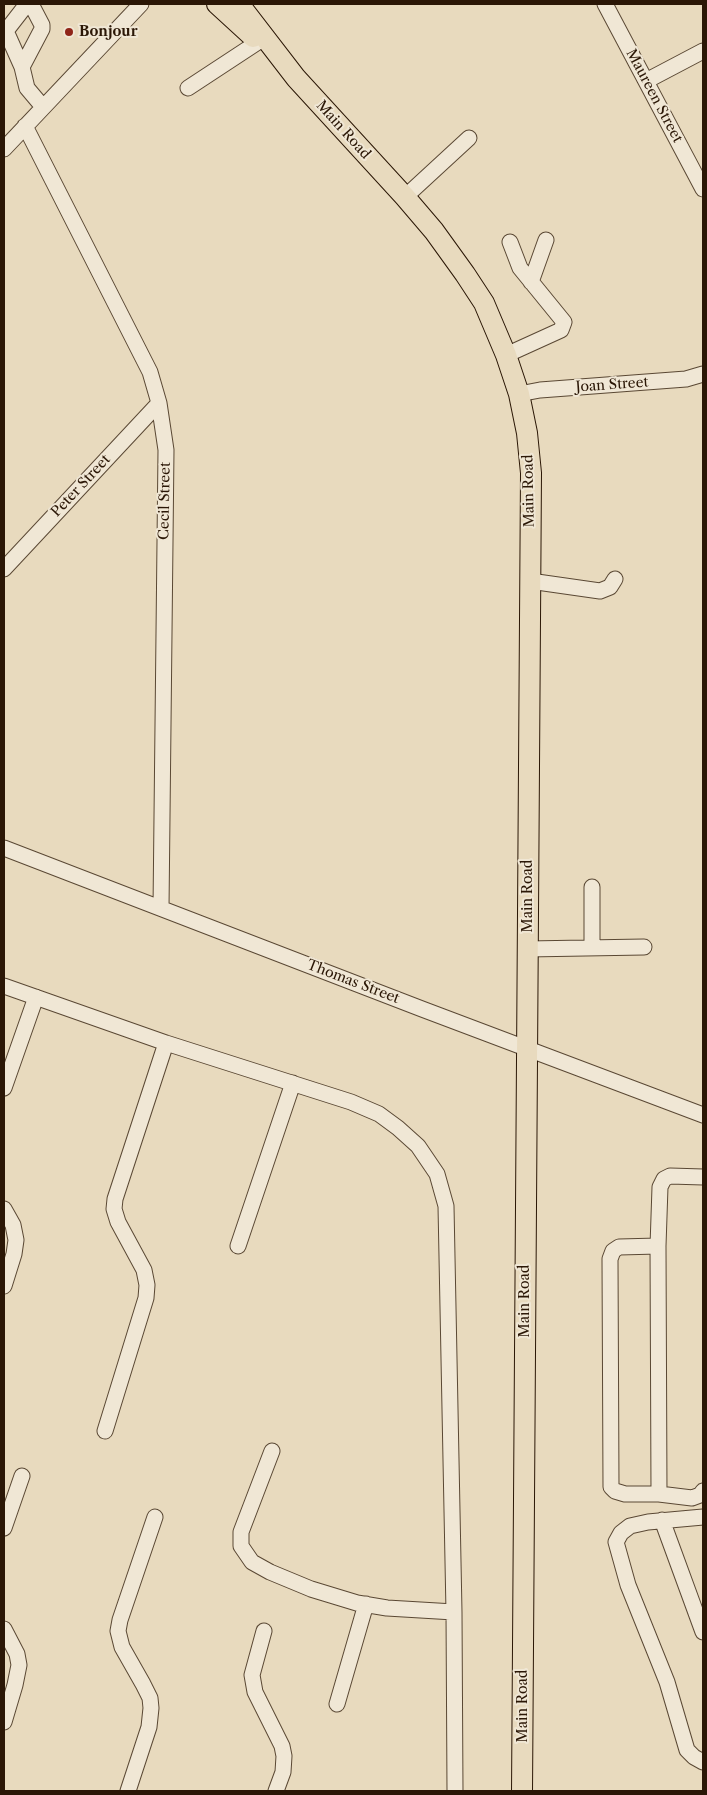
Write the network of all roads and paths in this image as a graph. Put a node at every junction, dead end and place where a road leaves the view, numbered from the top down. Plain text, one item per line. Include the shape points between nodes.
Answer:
1 (27, 4) edge
2 (31, 4) edge
3 (141, 4) edge
4 (217, 4) edge
5 (239, 4) edge
6 (605, 4) edge
7 (5, 30) edge
8 (258, 42) junction
9 (9, 51) edge
10 (703, 51) edge
11 (22, 67) junction
12 (296, 78) junction
13 (646, 81) junction
14 (188, 88) dead end
15 (43, 107) junction
16 (25, 126) junction
17 (468, 138) dead end
18 (4, 148) edge
19 (703, 189) edge
20 (405, 197) junction
21 (546, 240) dead end
22 (510, 242) dead end
23 (531, 282) junction
24 (506, 355) junction
25 (703, 374) edge
26 (519, 394) junction
27 (159, 403) junction
28 (4, 569) edge
29 (615, 579) dead end
30 (530, 581) junction
31 (4, 848) edge
32 (592, 887) dead end
33 (161, 908) junction
34 (644, 947) dead end
35 (592, 948) junction
36 (527, 949) junction
37 (4, 986) edge
38 (36, 997) junction
39 (166, 1043) junction
40 (526, 1049) junction
41 (293, 1084) junction
42 (4, 1088) edge
43 (703, 1115) edge
44 (703, 1177) edge
45 (4, 1209) edge
46 (238, 1246) dead end
47 (658, 1246) junction
48 (4, 1286) edge
49 (105, 1431) dead end
50 (272, 1451) dead end
51 (22, 1476) dead end
52 (703, 1491) edge
53 (660, 1494) junction
54 (155, 1517) dead end
55 (703, 1517) edge
56 (662, 1520) junction
57 (4, 1528) edge
58 (366, 1604) junction
59 (454, 1612) junction
60 (4, 1629) edge
61 (264, 1631) dead end
62 (703, 1632) edge
63 (337, 1704) dead end
64 (4, 1722) edge
65 (703, 1762) edge
66 (128, 1791) edge
67 (276, 1791) edge
68 (455, 1791) edge
69 (522, 1791) edge

1 - 7 street
2 - 11 street via 42,29
3 - 15 street
4 - 8 main road, Main Road
5 - 12 main road, Main Road
6 - 13 street, Maureen Street
7 - 9 street
8 - 12 main road, Main Road
8 - 14 street
9 - 11 street
10 - 13 street
11 - 15 street via 27,88
12 - 20 main road, Main Road
13 - 19 street, Maureen Street
15 - 16 street
16 - 18 street
16 - 27 street, Cecil Street via 150,372
17 - 20 street
20 - 24 main road, Main Road via 465,274 484,304
21 - 23 street
22 - 23 street via 520,268
23 - 24 street via 564,322 563,326 561,330
24 - 26 main road, Main Road
25 - 26 street, Joan Street via 670,381
26 - 30 main road, Main Road via 531,473
27 - 28 street, Peter Street
27 - 33 street, Cecil Street via 166,450
29 - 30 street via 610,587 600,591
30 - 36 main road, Main Road
31 - 33 street, Thomas Street
32 - 35 street
33 - 40 street, Thomas Street
34 - 35 street
35 - 36 street
36 - 40 main road, Main Road
37 - 38 street
38 - 39 street
38 - 42 street
39 - 41 street
39 - 49 street via 115,1199 118,1222 144,1270 147,1285 146,1298
40 - 43 street, Thomas Street
40 - 69 main road, Main Road
41 - 46 street
41 - 59 street via 379,1114 418,1146 441,1185 446,1206
44 - 47 street via 670,1176 662,1182
45 - 48 street via 13,1225 16,1240
47 - 53 street
47 - 53 street via 617,1248 610,1255 611,1487 625,1494
50 - 58 street via 241,1532 241,1546 246,1555 270,1572
51 - 57 street
52 - 53 street via 692,1498
54 - 66 street via 118,1631 122,1647 150,1698 151,1708 149,1728
55 - 56 street
56 - 62 street
56 - 65 street via 630,1526 618,1537 616,1546 667,1682 687,1750
58 - 59 street
58 - 63 street
59 - 68 street
60 - 64 street via 19,1664
61 - 67 street via 252,1675 255,1692 282,1746 283,1772

